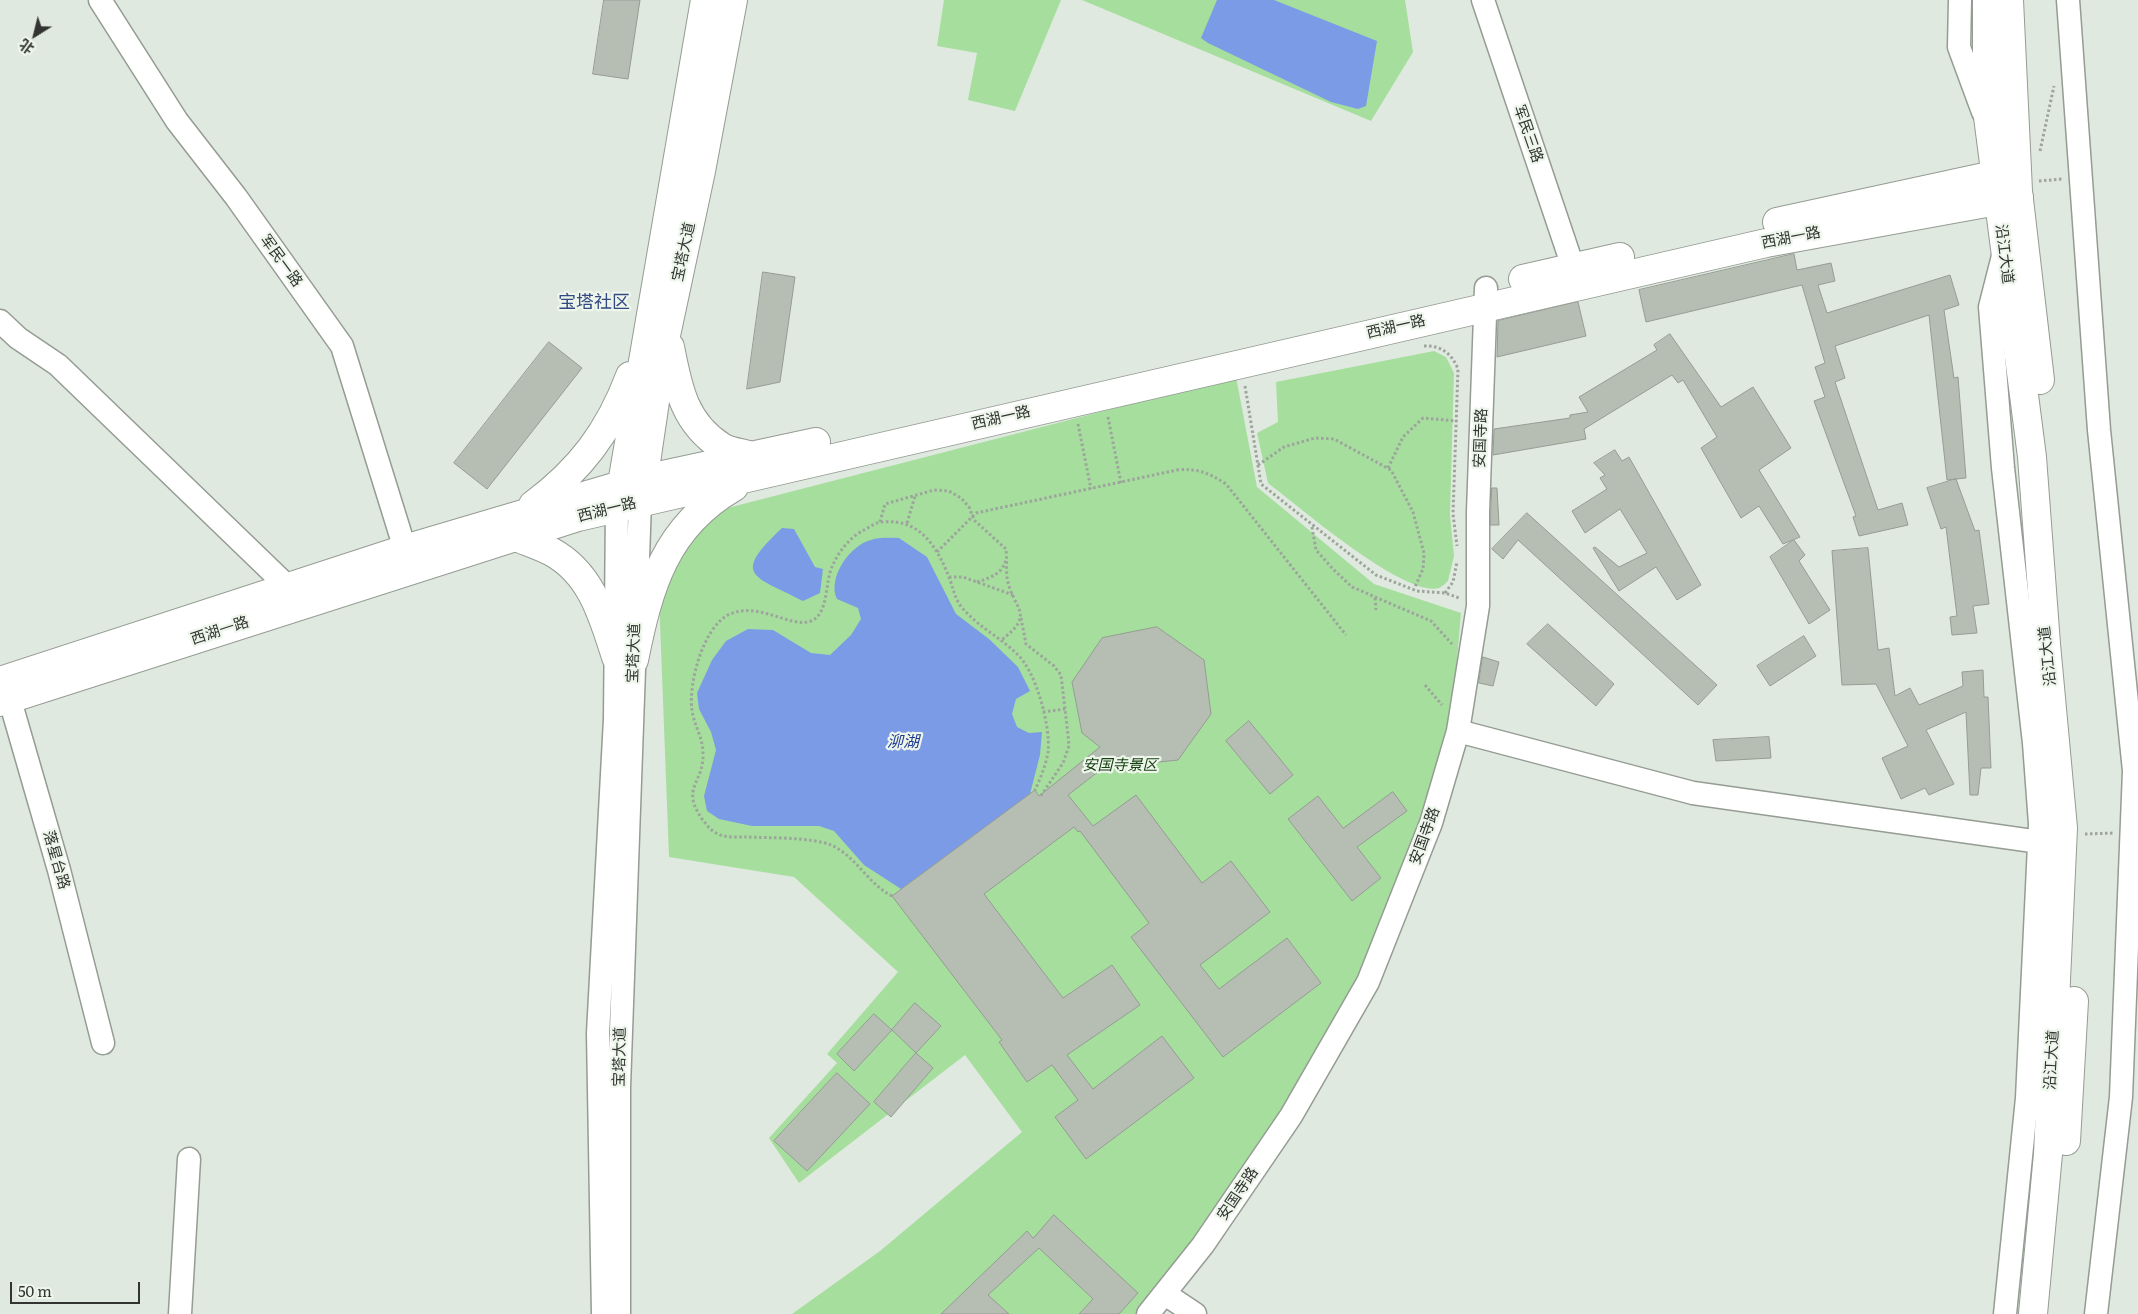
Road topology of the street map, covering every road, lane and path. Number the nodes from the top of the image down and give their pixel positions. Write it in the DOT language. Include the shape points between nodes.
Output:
graph roads {
  1 [pos="100,0"];
  2 [pos="705,0"];
  3 [pos="733,0"];
  4 [pos="1483,0"];
  5 [pos="1960,0"];
  6 [pos="1987,0"];
  7 [pos="2008,0"];
  8 [pos="2068,0"];
  9 [pos="2055,81"];
  10 [pos="1989,127"];
  11 [pos="2081,178"];
  12 [pos="2009,185"];
  13 [pos="1574,267"];
  14 [pos="1485,297"];
  15 [pos="0,321"];
  16 [pos="658,330"];
  17 [pos="1420,346"];
  18 [pos="1241,363"];
  19 [pos="1103,394"];
  20 [pos="1073,401"];
  21 [pos="1457,421"];
  22 [pos="1258,465"];
  23 [pos="752,466"];
  24 [pos="1388,468"];
  25 [pos="1121,483"];
  26 [pos="1091,489"];
  27 [pos="631,494"];
  28 [pos="914,496"];
  29 [pos="972,516"];
  30 [pos="880,522"];
  31 [pos="907,523"];
  32 [pos="518,526"];
  33 [pos="1312,527"];
  34 [pos="405,549"];
  35 [pos="937,552"];
  36 [pos="1007,556"];
  37 [pos="949,577"];
  38 [pos="976,582"];
  39 [pos="288,587"];
  40 [pos="1414,589"];
  41 [pos="1445,593"];
  42 [pos="1014,595"];
  43 [pos="1375,598"];
  44 [pos="1478,606"];
  45 [pos="1376,610"];
  46 [pos="1021,615"];
  47 [pos="1346,635"];
  48 [pos="1000,642"];
  49 [pos="625,658"];
  50 [pos="1468,667"];
  51 [pos="3,690"];
  52 [pos="1065,709"];
  53 [pos="1042,712"];
  54 [pos="1458,731"];
  55 [pos="1035,790"];
  56 [pos="1040,797"];
  57 [pos="2132,833"];
  58 [pos="2060,840"];
  59 [pos="892,896"];
  60 [pos="103,1043"];
  61 [pos="189,1159"];
  62 [pos="1165,1294"];
  63 [pos="180,1314"];
  64 [pos="603,1314"];
  65 [pos="619,1314"];
  66 [pos="1148,1314"];
  67 [pos="1195,1314"];
  68 [pos="2004,1314"];
  69 [pos="2033,1314"];
  70 [pos="2051,1314"];
  71 [pos="2096,1314"];
  1 -- 34 [label="street, 军民一路" via="177,121 236,197 342,346"];
  2 -- 16 [label="main road, 宝塔大道"];
  3 -- 16 [label="main road, 宝塔大道" via="701,171"];
  4 -- 13 [label="street, 军民三路"];
  5 -- 10 [label="street" via="1960,47"];
  6 -- 10 [label="main road, 沿江大道"];
  7 -- 12 [label="main road, 沿江大道"];
  8 -- 11 [label="street"];
  9 -- 12 [label="path" via="2038,158"];
  10 -- 12 [label="main road, 沿江大道"];
  11 -- 12 [label="path"];
  11 -- 57 [label="street" via="2100,440 2134,771"];
  12 -- 13 [label="main road, 西湖一路"];
  12 -- 14 [label="main road, 西湖一路" via="1766,243"];
  12 -- 58 [label="main road, 沿江大道" via="2004,252 2032,457 2058,754"];
  12 -- 58 [label="main road, 沿江大道" via="2047,445 2060,615 2072,712"];
  13 -- 14 [label="main road, 西湖一路"];
  14 -- 18 [label="main road, 西湖一路"];
  14 -- 23 [label="main road, 西湖一路" via="1093,380"];
  14 -- 44 [label="street, 安国寺路"];
  15 -- 39 [label="street" via="18,338 58,365"];
  16 -- 23 [label="main road" via="679,394 698,428"];
  16 -- 27 [label="main road, 宝塔大道"];
  16 -- 32 [label="main road" via="599,440 561,484"];
  17 -- 21 [label="path" via="1445,350 1454,358 1458,369"];
  18 -- 19 [label="main road, 西湖一路"];
  18 -- 22 [label="path"];
  19 -- 20 [label="main road, 西湖一路"];
  19 -- 25 [label="path"];
  20 -- 23 [label="main road, 西湖一路"];
  20 -- 26 [label="path"];
  21 -- 24 [label="path" via="1422,418 1403,437"];
  21 -- 41 [label="path" via="1453,514 1458,555 1453,582"];
  22 -- 24 [label="path" via="1284,446 1315,438 1334,440"];
  22 -- 33 [label="path" via="1261,484"];
  23 -- 27 [label="main road, 西湖一路"];
  23 -- 49 [label="main road" via="685,527 660,566"];
  24 -- 40 [label="path" via="1413,512 1424,553 1423,569"];
  25 -- 26 [label="path"];
  25 -- 47 [label="path" via="1193,468 1226,484"];
  26 -- 29 [label="path"];
  27 -- 32 [label="main road, 西湖一路"];
  27 -- 49 [label="street, 宝塔大道"];
  28 -- 29 [label="path" via="934,490 949,491 961,498"];
  28 -- 30 [label="path" via="885,504"];
  28 -- 31 [label="path"];
  29 -- 35 [label="path"];
  29 -- 36 [label="path" via="1006,549"];
  30 -- 31 [label="path"];
  30 -- 59 [label="path" via="857,534 842,549 831,568 820,614 811,621 801,622 761,611 738,611 725,616 715,626 694,678 691,709 703,751 703,764 691,794 699,814 717,834 830,845"];
  31 -- 35 [label="path" via="924,534"];
  32 -- 34 [label="main road, 西湖一路"];
  32 -- 49 [label="main road" via="580,574"];
  32 -- 51 [label="main road, 西湖一路"];
  33 -- 40 [label="path" via="1376,575"];
  33 -- 43 [label="path" via="1316,550 1352,586"];
  34 -- 39 [label="main road, 西湖一路"];
  35 -- 37 [label="path"];
  36 -- 38 [label="path" via="1001,570 991,578"];
  36 -- 42 [label="path" via="1007,577"];
  37 -- 38 [label="path" via="963,577"];
  37 -- 48 [label="path" via="955,598 968,616"];
  38 -- 42 [label="path"];
  39 -- 51 [label="main road, 西湖一路"];
  40 -- 41 [label="path"];
  41 -- 44 [label="path"];
  42 -- 46 [label="path"];
  43 -- 45 [label="path"];
  43 -- 50 [label="path" via="1431,621"];
  44 -- 50 [label="street, 安国寺路"];
  46 -- 48 [label="path" via="1013,632"];
  46 -- 52 [label="path" via="1026,644 1062,674"];
  48 -- 53 [label="path" via="1018,654 1032,674"];
  49 -- 64 [label="street, 宝塔大道" via="615,719 598,1033"];
  49 -- 65 [label="street, 宝塔大道"];
  50 -- 54 [label="street, 安国寺路"];
  51 -- 60 [label="street, 落星台路" via="60,870"];
  52 -- 53 [label="path"];
  52 -- 56 [label="path" via="1069,746 1063,763"];
  53 -- 55 [label="path" via="1048,751"];
  54 -- 58 [label="street" via="1693,793"];
  54 -- 62 [label="street, 安国寺路" via="1431,823 1368,982 1292,1116"];
  57 -- 58 [label="path"];
  57 -- 71 [label="street" via="2121,1097"];
  58 -- 68 [label="street" via="2027,1098"];
  58 -- 69 [label="main road, 沿江大道" via="2048,1154"];
  58 -- 70 [label="main road, 沿江大道" via="2080,862 2070,1099"];
  61 -- 63 [label="street"];
  62 -- 66 [label="street, 安国寺路"];
  62 -- 67 [label="street"];
}
